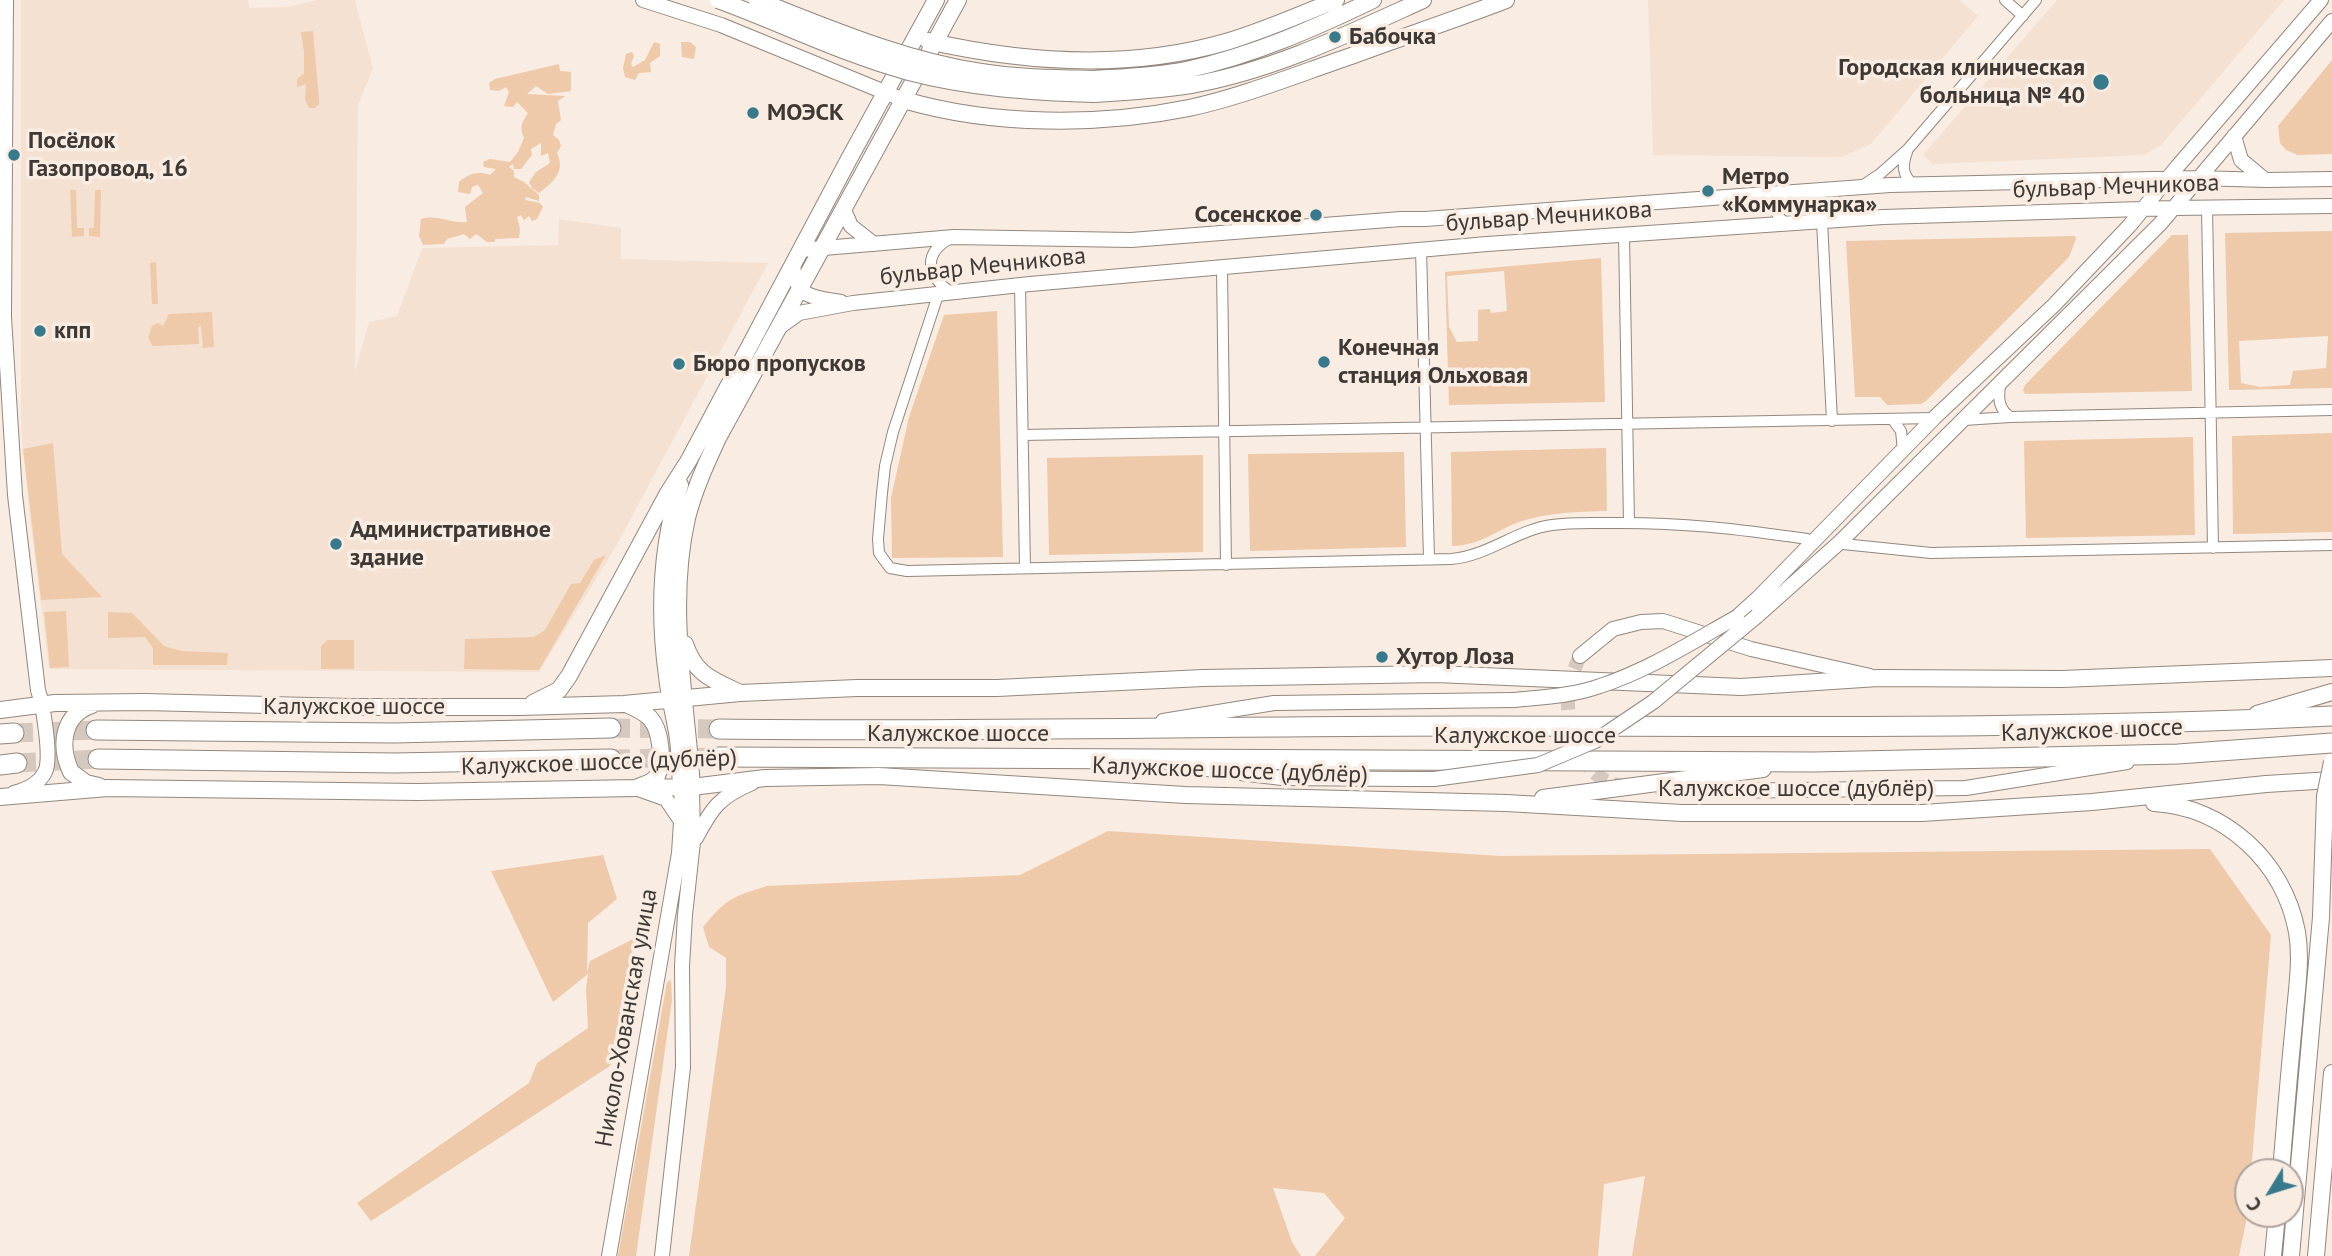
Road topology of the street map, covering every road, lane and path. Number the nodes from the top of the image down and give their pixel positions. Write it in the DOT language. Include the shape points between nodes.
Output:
graph roads {
  1 [pos="6,0"];
  2 [pos="643,0"];
  3 [pos="718,0"];
  4 [pos="757,0"];
  5 [pos="936,0"];
  6 [pos="958,0"];
  7 [pos="1336,0"];
  8 [pos="1373,0"];
  9 [pos="1423,0"];
  10 [pos="1506,0"];
  11 [pos="2005,0"];
  12 [pos="2036,0"];
  13 [pos="2321,0"];
  14 [pos="2023,16"];
  15 [pos="2332,21"];
  16 [pos="915,38"];
  17 [pos="936,43"];
  18 [pos="1094,86"];
  19 [pos="886,92"];
  20 [pos="904,100"];
  21 [pos="2234,136"];
  22 [pos="1908,149"];
  23 [pos="2198,178"];
  24 [pos="2332,179"];
  25 [pos="2167,180"];
  26 [pos="2266,180"];
  27 [pos="1914,185"];
  28 [pos="1861,187"];
  29 [pos="1783,193"];
  30 [pos="2332,206"];
  31 [pos="2207,207"];
  32 [pos="2174,208"];
  33 [pos="844,210"];
  34 [pos="2143,210"];
  35 [pos="1822,221"];
  36 [pos="1786,223"];
  37 [pos="1623,235"];
  38 [pos="954,237"];
  39 [pos="874,244"];
  40 [pos="822,248"];
  41 [pos="1421,249"];
  42 [pos="797,257"];
  43 [pos="1222,268"];
  44 [pos="1020,285"];
  45 [pos="799,287"];
  46 [pos="954,294"];
  47 [pos="938,295"];
  48 [pos="853,303"];
  49 [pos="777,328"];
  50 [pos="2000,386"];
  51 [pos="2332,410"];
  52 [pos="2211,413"];
  53 [pos="2010,417"];
  54 [pos="1934,418"];
  55 [pos="1893,420"];
  56 [pos="1832,421"];
  57 [pos="1964,421"];
  58 [pos="1628,425"];
  59 [pos="1427,428"];
  60 [pos="1225,431"];
  61 [pos="1023,435"];
  62 [pos="1903,450"];
  63 [pos="689,460"];
  64 [pos="1629,523"];
  65 [pos="1807,539"];
  66 [pos="1843,544"];
  67 [pos="2332,545"];
  68 [pos="2213,548"];
  69 [pos="1429,559"];
  70 [pos="1226,565"];
  71 [pos="1025,568"];
  72 [pos="679,624"];
  73 [pos="1580,656"];
  74 [pos="2328,667"];
  75 [pos="674,675"];
  76 [pos="1878,678"];
  77 [pos="2332,692"];
  78 [pos="740,694"];
  79 [pos="678,699"];
  80 [pos="100,703"];
  81 [pos="43,704"];
  82 [pos="624,704"];
  83 [pos="520,707"];
  84 [pos="0,710"];
  85 [pos="2332,716"];
  86 [pos="2233,721"];
  87 [pos="1120,727"];
  88 [pos="611,728"];
  89 [pos="719,729"];
  90 [pos="96,730"];
  91 [pos="2332,743"];
  92 [pos="2307,744"];
  93 [pos="2332,750"];
  94 [pos="2178,754"];
  95 [pos="718,758"];
  96 [pos="97,759"];
  97 [pos="611,759"];
  98 [pos="1126,759"];
  99 [pos="1814,762"];
  100 [pos="2332,762"];
  101 [pos="765,778"];
  102 [pos="2332,780"];
  103 [pos="687,787"];
  104 [pos="108,788"];
  105 [pos="636,788"];
  106 [pos="1710,791"];
  107 [pos="2,796"];
  108 [pos="2092,802"];
  109 [pos="1506,803"];
  110 [pos="681,821"];
  111 [pos="693,842"];
  112 [pos="2332,1073"];
  113 [pos="2282,1158"];
  114 [pos="2276,1228"];
  115 [pos="609,1256"];
  116 [pos="662,1256"];
  117 [pos="2273,1256"];
  118 [pos="2291,1256"];
  119 [pos="2316,1256"];
  1 -- 81 [label="street" via="4,317 15,495"];
  2 -- 19 [label="street" via="721,25"];
  3 -- 18 [label="main road, bridge" via="909,72 1027,92"];
  4 -- 18 [label="main road, bridge" via="915,58 981,72"];
  5 -- 16 [label="main road"];
  6 -- 17 [label="main road"];
  7 -- 17 [label="main road" via="1225,42 1155,56 1097,61 1045,58"];
  8 -- 18 [label="main road" via="1314,29 1220,61"];
  9 -- 18 [label="main road" via="1333,41 1193,85"];
  10 -- 20 [label="main road" via="1228,98 1147,115 1025,120"];
  11 -- 14 [label="street"];
  12 -- 14 [label="street"];
  13 -- 25 [label="street"];
  14 -- 22 [label="street"];
  15 -- 21 [label="street"];
  16 -- 17 [label="main road"];
  16 -- 19 [label="main road"];
  17 -- 20 [label="main road"];
  19 -- 20 [label="street"];
  19 -- 42 [label="main road"];
  20 -- 33 [label="main road"];
  21 -- 23 [label="street"];
  21 -- 26 [label="street" via="2241,160"];
  22 -- 27 [label="street" via="1903,171"];
  22 -- 28 [label="street"];
  23 -- 25 [label="street, бульвар Мечникова"];
  23 -- 26 [label="street, бульвар Мечникова"];
  23 -- 32 [label="street"];
  24 -- 26 [label="street, бульвар Мечникова"];
  25 -- 27 [label="street, бульвар Мечникова"];
  25 -- 34 [label="street"];
  27 -- 28 [label="street, бульвар Мечникова"];
  28 -- 29 [label="street, бульвар Мечникова"];
  29 -- 36 [label="street" via="1775,209"];
  29 -- 38 [label="street, бульвар Мечникова" via="1131,240"];
  30 -- 31 [label="street, бульвар Мечникова"];
  31 -- 32 [label="street, бульвар Мечникова"];
  31 -- 52 [label="street"];
  32 -- 34 [label="street, бульвар Мечникова"];
  32 -- 50 [label="street"];
  33 -- 39 [label="street" via="851,226"];
  33 -- 40 [label="main road"];
  34 -- 35 [label="street, бульвар Мечникова"];
  34 -- 54 [label="street" via="2054,305"];
  35 -- 36 [label="street, бульвар Мечникова"];
  35 -- 56 [label="street"];
  36 -- 37 [label="street, бульвар Мечникова"];
  37 -- 41 [label="street, бульвар Мечникова"];
  37 -- 58 [label="street"];
  38 -- 39 [label="street, бульвар Мечникова"];
  38 -- 46 [label="street" via="941,244 931,261 937,280"];
  39 -- 40 [label="street, бульвар Мечникова"];
  40 -- 42 [label="street, бульвар Мечникова"];
  40 -- 45 [label="main road"];
  41 -- 43 [label="street, бульвар Мечникова"];
  41 -- 59 [label="street"];
  42 -- 45 [label="street" via="794,281"];
  42 -- 63 [label="main road"];
  43 -- 44 [label="street, бульвар Мечникова"];
  43 -- 60 [label="street"];
  44 -- 46 [label="street, бульвар Мечникова"];
  44 -- 61 [label="street"];
  45 -- 48 [label="street" via="813,297"];
  45 -- 49 [label="main road"];
  46 -- 47 [label="street, бульвар Мечникова"];
  47 -- 48 [label="street, бульвар Мечникова"];
  47 -- 71 [label="street" via="889,448 879,553 886,565 899,571"];
  48 -- 49 [label="street, бульвар Мечникова" via="799,313"];
  49 -- 72 [label="main road" via="698,483 681,559"];
  50 -- 53 [label="street" via="2000,406"];
  50 -- 57 [label="street"];
  51 -- 52 [label="street"];
  52 -- 53 [label="street"];
  52 -- 68 [label="street"];
  53 -- 57 [label="street"];
  54 -- 55 [label="street"];
  54 -- 62 [label="street"];
  55 -- 56 [label="street"];
  55 -- 62 [label="street" via="1903,436"];
  56 -- 58 [label="street"];
  57 -- 98 [label="street, bridge" via="1840,542 1653,702 1595,741 1538,765 1433,779 1282,778"];
  58 -- 59 [label="street"];
  58 -- 64 [label="street"];
  59 -- 60 [label="street"];
  59 -- 69 [label="street"];
  60 -- 61 [label="street"];
  60 -- 70 [label="street"];
  61 -- 71 [label="street"];
  62 -- 87 [label="street, bridge" via="1737,617 1650,666 1599,687 1514,699 1274,703"];
  63 -- 75 [label="main road" via="670,521 664,562 662,629"];
  63 -- 83 [label="main road" via="569,676 559,690"];
  64 -- 65 [label="street" via="1675,523"];
  64 -- 69 [label="street" via="1544,526 1475,555"];
  66 -- 68 [label="street" via="1931,553"];
  67 -- 68 [label="street"];
  69 -- 70 [label="street"];
  70 -- 71 [label="street"];
  72 -- 75 [label="main road"];
  72 -- 78 [label="main road" via="695,667"];
  73 -- 76 [label="street" via="1613,629 1640,621 1663,621 1751,649"];
  74 -- 76 [label="main road" via="2062,680"];
  75 -- 79 [label="main road"];
  76 -- 78 [label="main road" via="1741,687 1423,674"];
  77 -- 86 [label="main road"];
  78 -- 79 [label="main road"];
  79 -- 82 [label="main road"];
  79 -- 103 [label="main road" via="678,742"];
  80 -- 81 [label="main road"];
  80 -- 83 [label="main road"];
  80 -- 104 [label="main road" via="76,712 69,721 65,744 68,766 76,778"];
  81 -- 84 [label="main road"];
  81 -- 107 [label="street" via="45,773 28,789"];
  82 -- 83 [label="main road"];
  82 -- 105 [label="main road" via="644,712 659,733 658,774"];
  85 -- 86 [label="highway, Калужское шоссе"];
  86 -- 87 [label="highway, Калужское шоссе"];
  87 -- 89 [label="highway, Калужское шоссе"];
  88 -- 90 [label="highway, Калужское шоссе" via="394,733"];
  91 -- 92 [label="highway, Калужское шоссе"];
  92 -- 93 [label="main road"];
  92 -- 94 [label="highway, Калужское шоссе"];
  94 -- 99 [label="highway, Калужское шоссе"];
  94 -- 106 [label="street" via="1966,788"];
  95 -- 98 [label="highway, Калужское шоссе"];
  96 -- 97 [label="highway" via="394,763"];
  98 -- 99 [label="highway, Калужское шоссе"];
  99 -- 109 [label="main road"];
  100 -- 118 [label="main road, bridge" via="2325,796 2321,917"];
  101 -- 103 [label="main road, Калужское шоссе (дублёр)"];
  101 -- 109 [label="main road, Калужское шоссе (дублёр)" via="879,776 1185,795"];
  101 -- 111 [label="street" via="716,804"];
  102 -- 108 [label="main road, Калужское шоссе (дублёр)"];
  103 -- 105 [label="main road, Калужское шоссе (дублёр)"];
  103 -- 110 [label="street, Николо-Хованская улица"];
  103 -- 111 [label="street, Николо-Хованская улица"];
  104 -- 105 [label="main road, Калужское шоссе (дублёр)" via="418,792"];
  104 -- 107 [label="main road, Калужское шоссе (дублёр)"];
  105 -- 110 [label="street" via="666,799"];
  108 -- 109 [label="main road, Калужское шоссе (дублёр)" via="1922,813 1682,813"];
  108 -- 113 [label="main road" via="2169,804 2211,818 2248,842 2281,886 2299,950"];
  110 -- 115 [label="street, Николо-Хованская улица"];
  111 -- 116 [label="street, Николо-Хованская улица" via="683,934 683,1067"];
  112 -- 119 [label="main road"];
  114 -- 117 [label="main road"];
}
